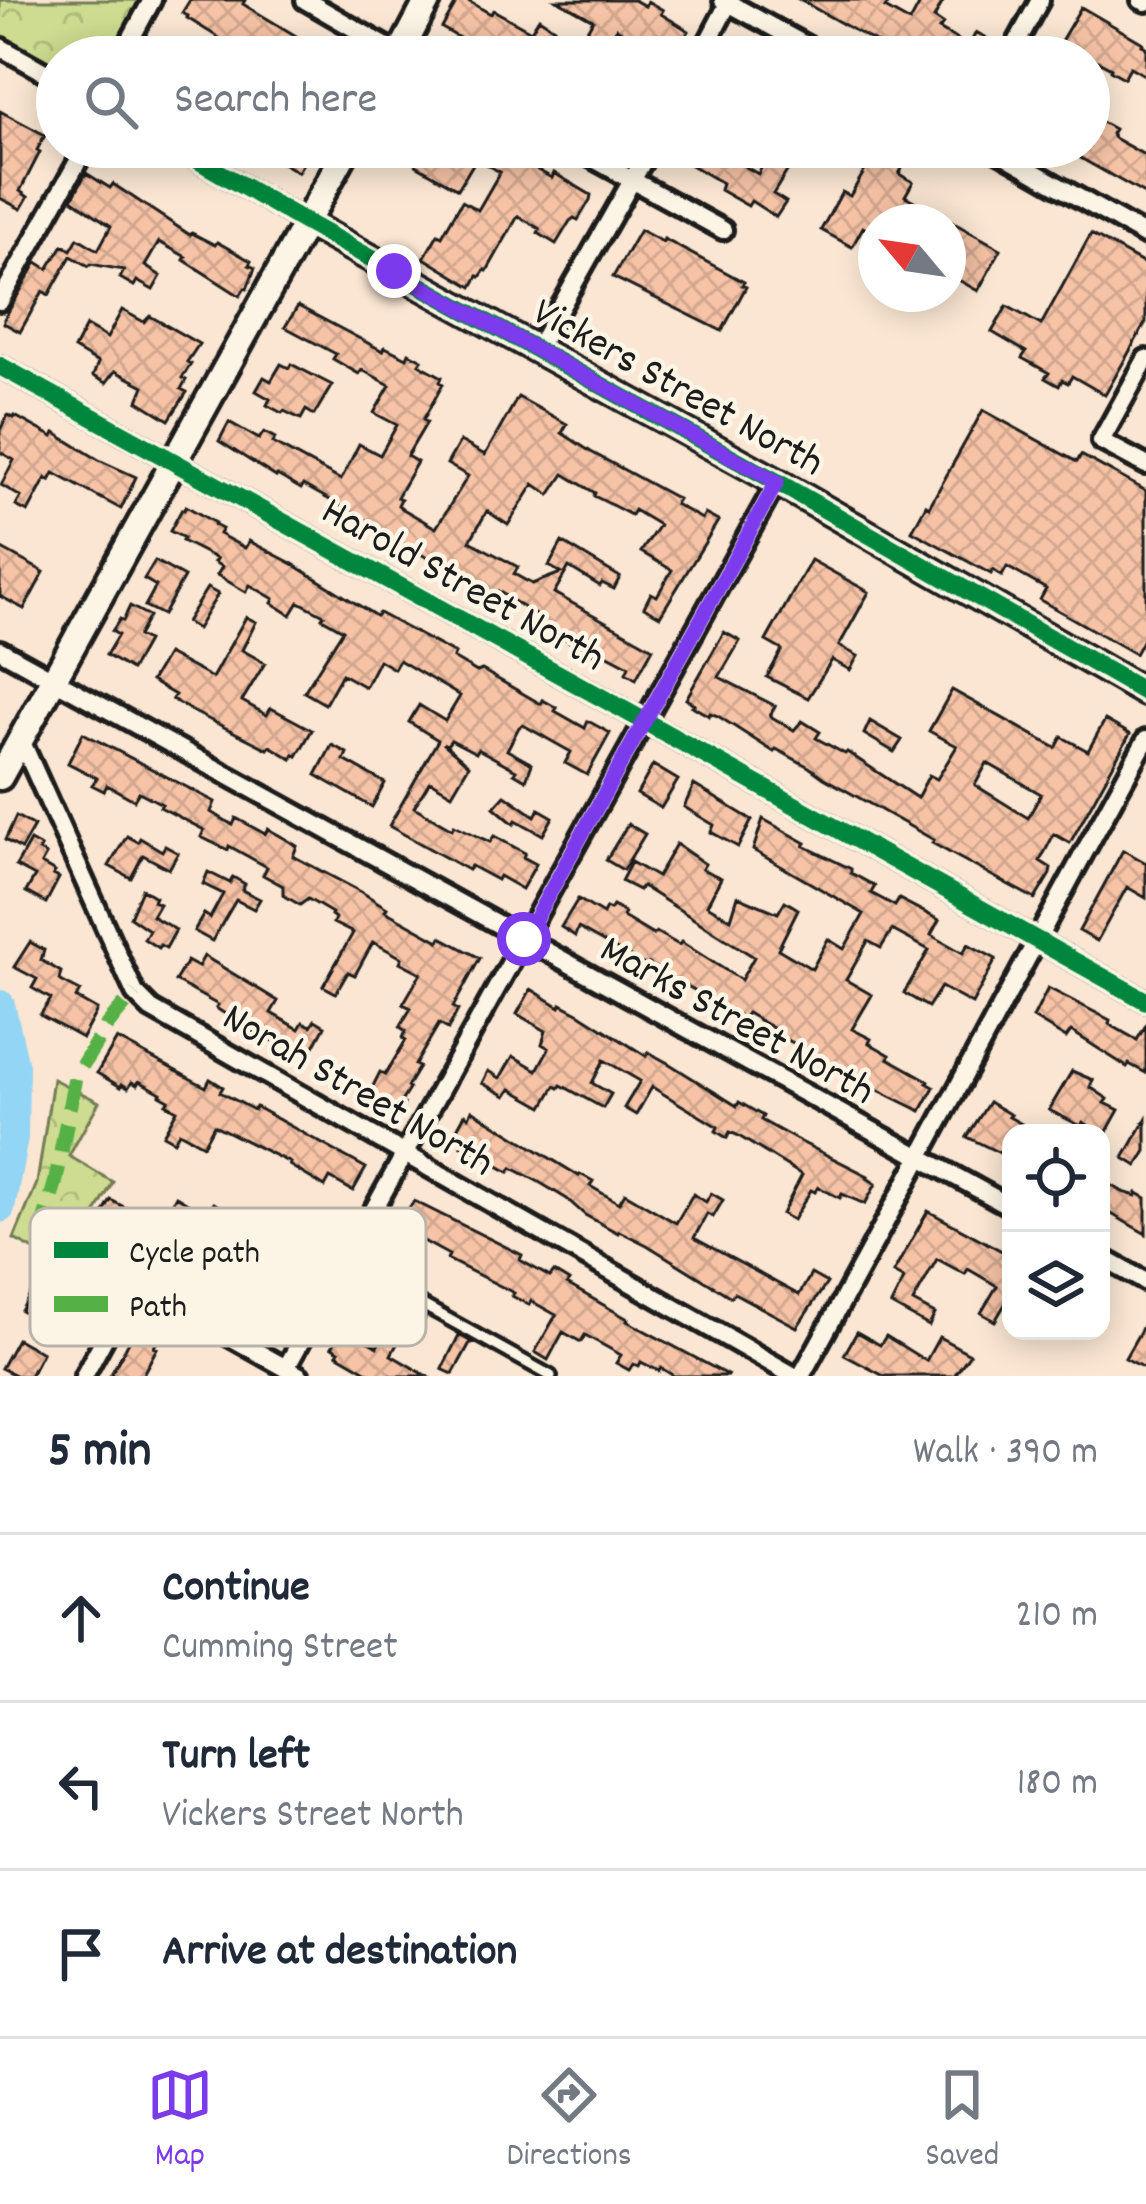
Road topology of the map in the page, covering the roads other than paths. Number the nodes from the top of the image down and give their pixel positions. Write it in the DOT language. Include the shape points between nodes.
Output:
graph roads {
  1 [pos="152,0"];
  2 [pos="305,0"];
  3 [pos="428,0"];
  4 [pos="1040,0"];
  5 [pos="728,1"];
  6 [pos="132,36"];
  7 [pos="367,36"];
  8 [pos="411,36"];
  9 [pos="710,36"];
  10 [pos="790,36"];
  11 [pos="1020,36"];
  12 [pos="0,47"];
  13 [pos="36,68"];
  14 [pos="74,168"];
  15 [pos="212,168"];
  16 [pos="336,168"];
  17 [pos="611,168"];
  18 [pos="640,168"];
  19 [pos="1027,168"];
  20 [pos="634,180"];
  21 [pos="305,222"];
  22 [pos="723,230"];
  23 [pos="1146,236"];
  24 [pos="0,301"];
  25 [pos="537,349"];
  26 [pos="1146,359"];
  27 [pos="0,367"];
  28 [pos="174,462"];
  29 [pos="1146,465"];
  30 [pos="777,482"];
  31 [pos="0,650"];
  32 [pos="55,680"];
  33 [pos="1146,693"];
  34 [pos="644,721"];
  35 [pos="21,740"];
  36 [pos="1146,740"];
  37 [pos="0,778"];
  38 [pos="524,939"];
  39 [pos="1035,940"];
  40 [pos="1146,1001"];
  41 [pos="405,1155"];
  42 [pos="922,1158"];
  43 [pos="1002,1203"];
  44 [pos="375,1208"];
  45 [pos="1110,1262"];
  46 [pos="1146,1282"];
  47 [pos="426,1307"];
  48 [pos="100,1346"];
  49 [pos="247,1346"];
  50 [pos="293,1372"];
  51 [pos="84,1376"];
  52 [pos="551,1376"];
  53 [pos="797,1376"];
  1 -- 6 [label="street"];
  2 -- 7 [label="street"];
  3 -- 8 [label="street"];
  4 -- 11 [label="street"];
  5 -- 9 [label="street"];
  5 -- 10 [label="street"];
  12 -- 13 [label="street"];
  14 -- 24 [label="street"];
  15 -- 21 [label="street, Vickers Street North"];
  16 -- 21 [label="street"];
  17 -- 20 [label="street"];
  18 -- 20 [label="street"];
  19 -- 23 [label="street"];
  20 -- 22 [label="street"];
  20 -- 25 [label="street"];
  21 -- 25 [label="street, Vickers Street North"];
  21 -- 28 [label="street"];
  25 -- 30 [label="street, Vickers Street North"];
  26 -- 29 [label="street" via="1101,441"];
  27 -- 28 [label="street, Harold Street North"];
  28 -- 32 [label="street"];
  28 -- 34 [label="street, Harold Street North"];
  30 -- 33 [label="street, Vickers Street North"];
  30 -- 34 [label="street"];
  31 -- 32 [label="street, Marks Street North"];
  32 -- 35 [label="street"];
  32 -- 38 [label="street, Marks Street North"];
  34 -- 38 [label="street"];
  34 -- 39 [label="street, Harold Street North"];
  35 -- 37 [label="street"];
  35 -- 41 [label="street, Norah Street North" via="135,993"];
  36 -- 39 [label="street"];
  38 -- 41 [label="street"];
  38 -- 42 [label="street, Marks Street North"];
  39 -- 40 [label="street, Harold Street North"];
  39 -- 42 [label="street"];
  41 -- 44 [label="street"];
  41 -- 53 [label="street, Norah Street North"];
  42 -- 43 [label="street, Marks Street North"];
  42 -- 53 [label="street"];
  45 -- 46 [label="street"];
  47 -- 52 [label="lane"];
  48 -- 51 [label="street"];
  49 -- 50 [label="street"];
}
